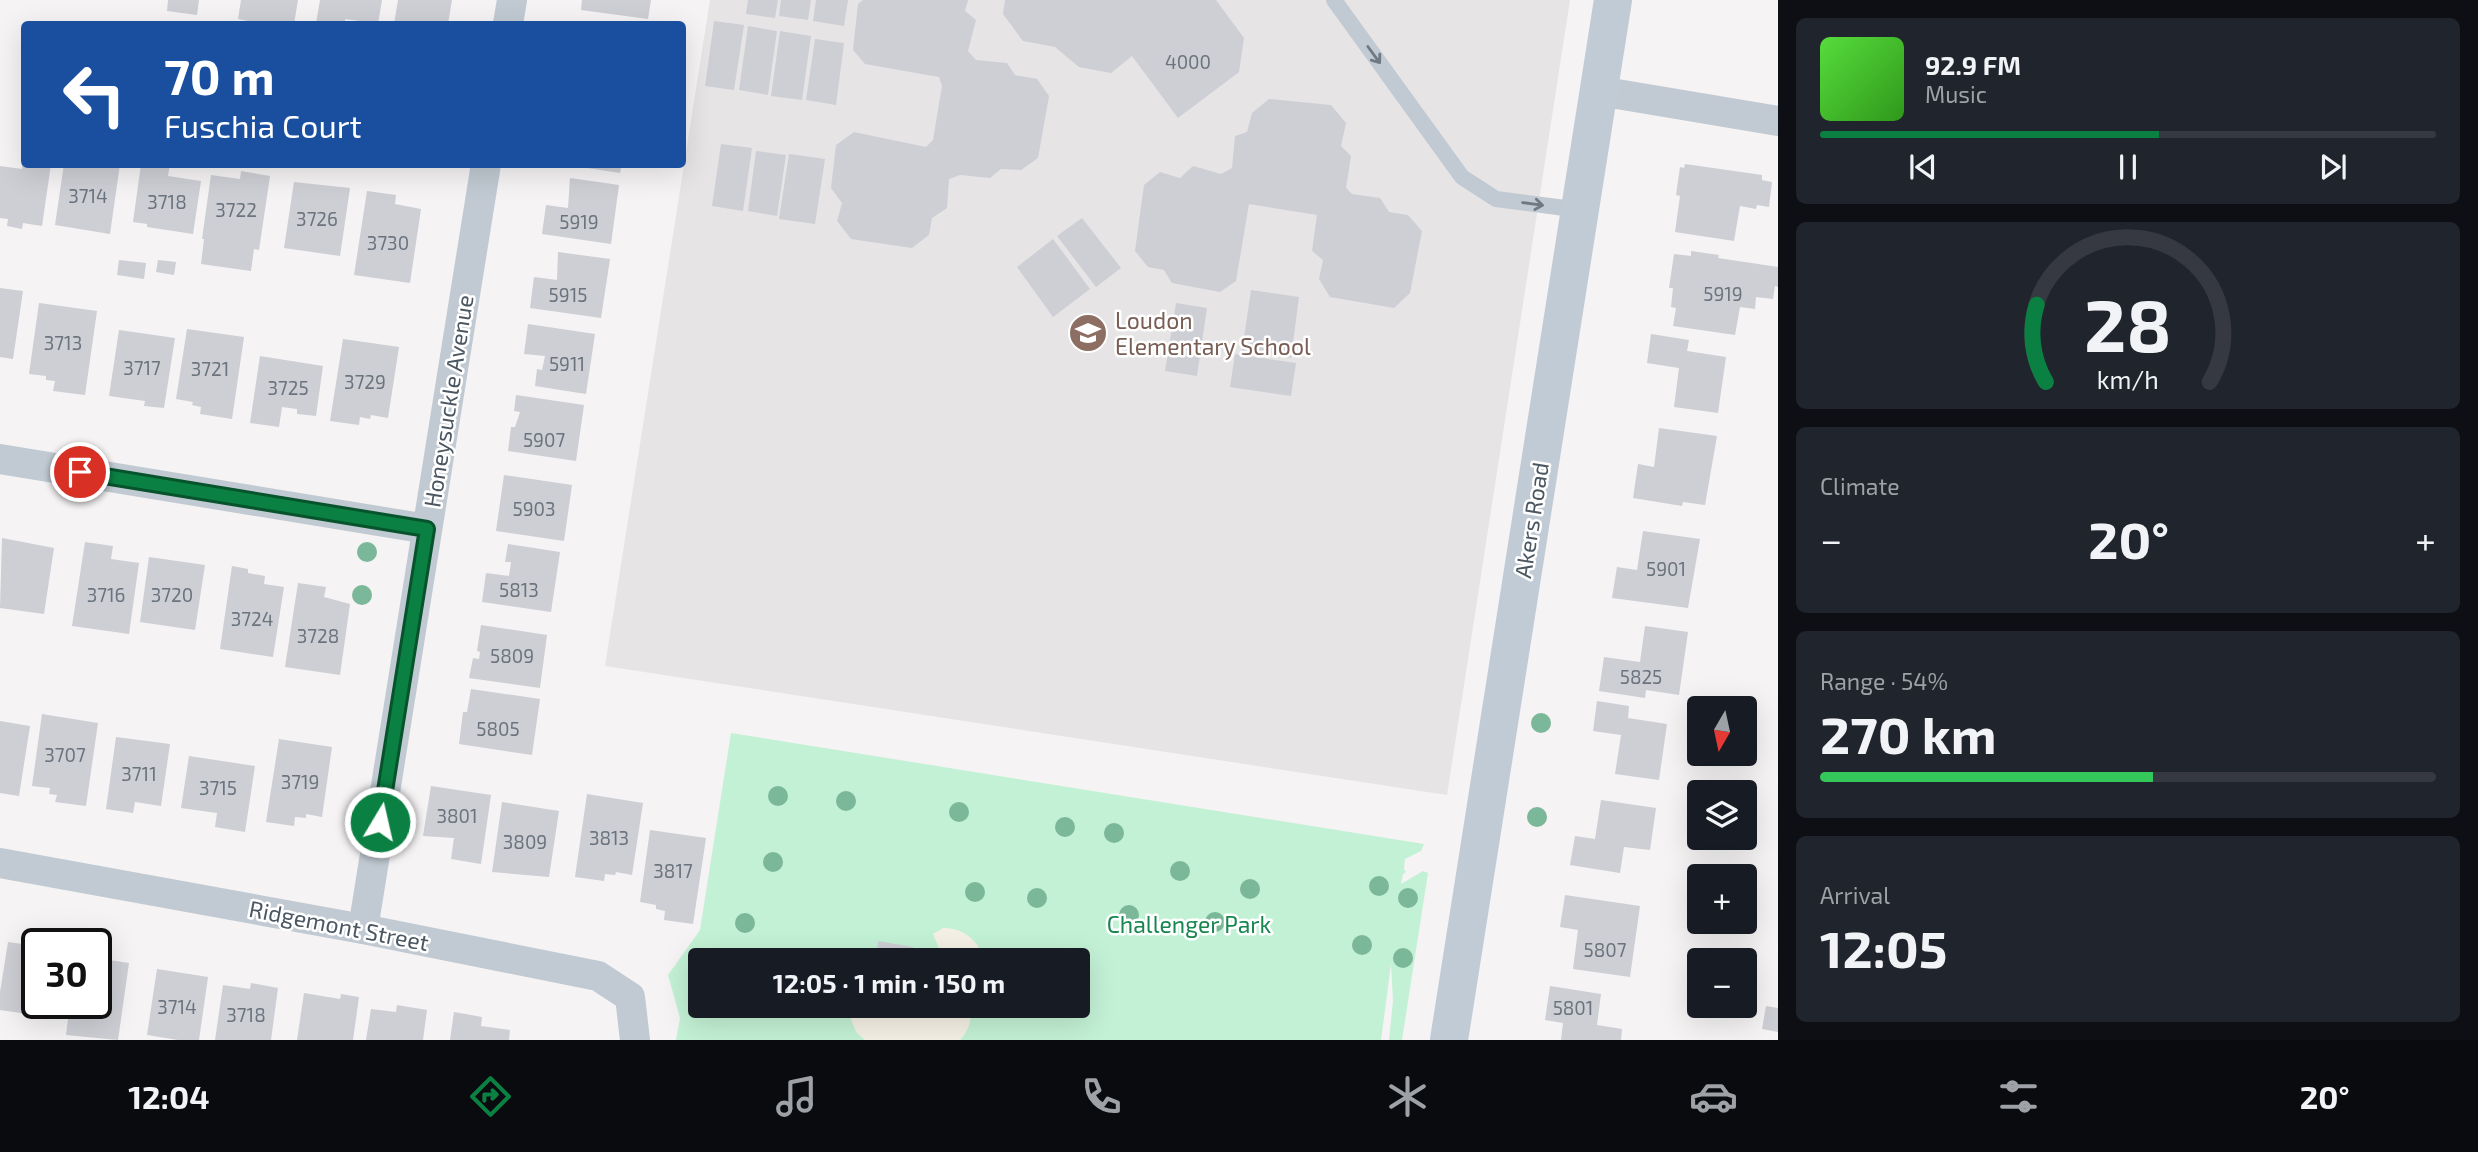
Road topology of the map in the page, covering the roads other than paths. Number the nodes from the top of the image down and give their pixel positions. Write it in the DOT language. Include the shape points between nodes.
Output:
graph roads {
  1 [pos="512,0"];
  2 [pos="1334,0"];
  3 [pos="1613,0"];
  4 [pos="508,21"];
  5 [pos="1599,91"];
  6 [pos="1778,121"];
  7 [pos="485,168"];
  8 [pos="1580,210"];
  9 [pos="0,459"];
  10 [pos="427,529"];
  11 [pos="0,863"];
  12 [pos="363,929"];
  13 [pos="635,1040"];
  14 [pos="1449,1040"];
  1 -- 4 [label="street"];
  2 -- 8 [label="lane, one-way" via="1462,177 1496,199"];
  3 -- 5 [label="street, Akers Road"];
  5 -- 6 [label="street"];
  5 -- 8 [label="street, Akers Road"];
  7 -- 10 [label="street, Honeysuckle Avenue"];
  8 -- 14 [label="street, Akers Road"];
  9 -- 10 [label="street"];
  10 -- 12 [label="street, Honeysuckle Avenue"];
  11 -- 12 [label="street, Ridgemont Street"];
  12 -- 13 [label="street, Ridgemont Street" via="598,976 630,997"];
}
